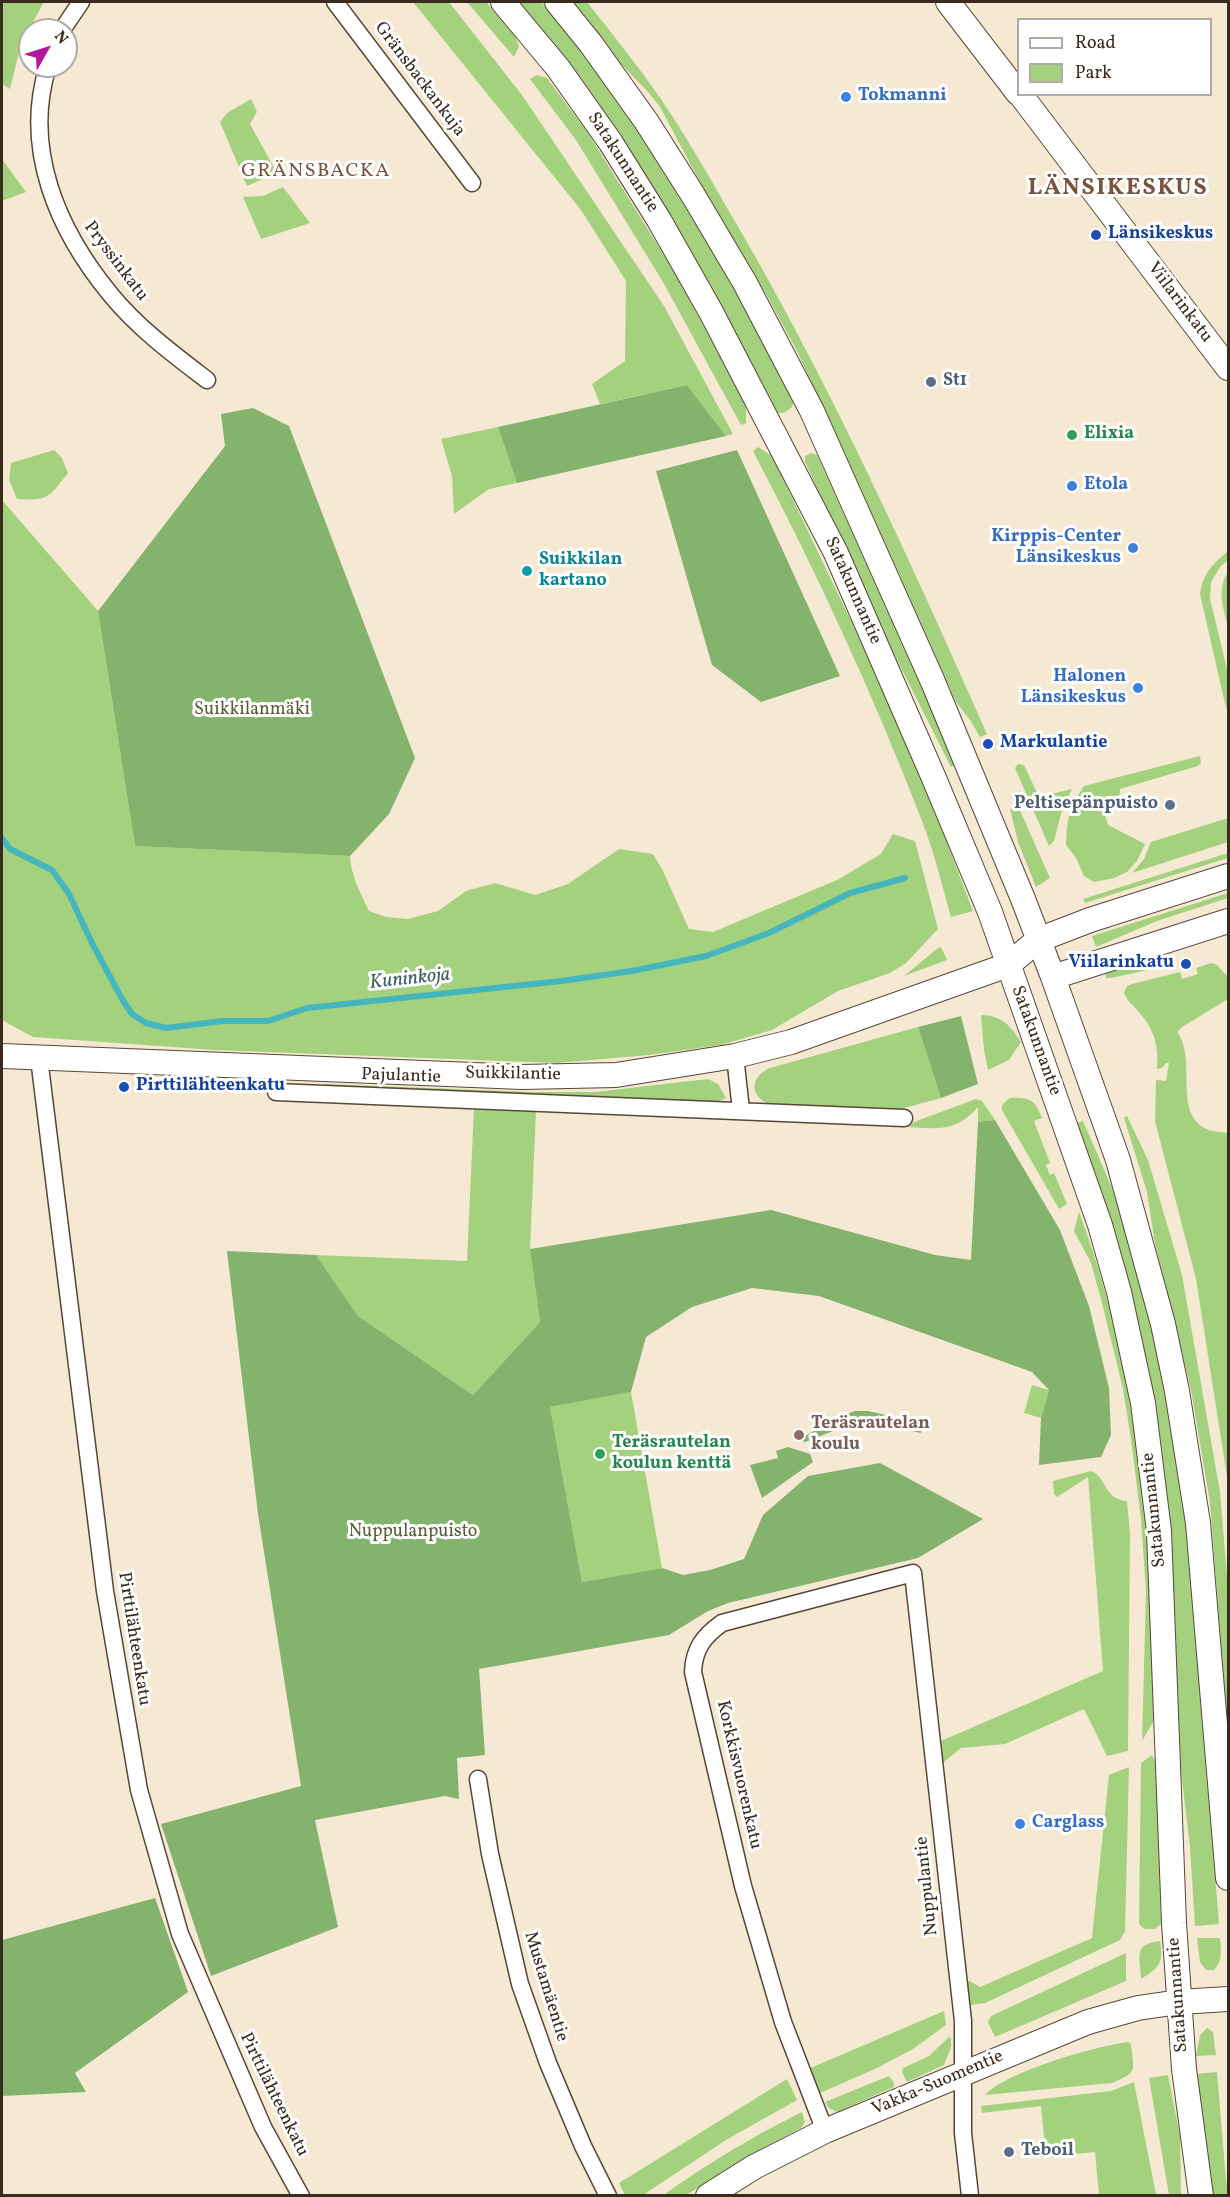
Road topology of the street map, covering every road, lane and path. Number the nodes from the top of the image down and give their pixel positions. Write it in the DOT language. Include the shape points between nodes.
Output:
graph roads {
  1 [pos="81,2"];
  2 [pos="334,2"];
  3 [pos="503,2"];
  4 [pos="557,2"];
  5 [pos="948,2"];
  6 [pos="70,18"];
  7 [pos="45,78"];
  8 [pos="1017,91"];
  9 [pos="1021,96"];
  10 [pos="472,183"];
  11 [pos="1228,368"];
  12 [pos="207,380"];
  13 [pos="1228,876"];
  14 [pos="1228,921"];
  15 [pos="1038,940"];
  16 [pos="1008,965"];
  17 [pos="1053,977"];
  18 [pos="2,1056"];
  19 [pos="735,1056"];
  20 [pos="39,1058"];
  21 [pos="276,1092"];
  22 [pos="741,1110"];
  23 [pos="904,1118"];
  24 [pos="913,1573"];
  25 [pos="478,1779"];
  26 [pos="1228,1878"];
  27 [pos="1228,1999"];
  28 [pos="1179,2002"];
  29 [pos="963,2072"];
  30 [pos="825,2131"];
  31 [pos="301,2196"];
  32 [pos="608,2196"];
  33 [pos="708,2196"];
  34 [pos="970,2196"];
  35 [pos="1201,2196"];
  1 -- 6 [label="street"];
  2 -- 10 [label="street, Gränsbackankuja"];
  3 -- 16 [label="main road, Satakunnantie" via="558,68 611,143 711,312 836,553 990,912"];
  4 -- 15 [label="main road, Satakunnantie" via="639,111 693,195 745,282 812,411 938,693"];
  5 -- 8 [label="main road, Viilarinkatu"];
  7 -- 12 [label="street, Pryssinkatu" via="39,132 47,182 78,251 140,325"];
  9 -- 11 [label="main road, Viilarinkatu"];
  13 -- 15 [label="main road"];
  14 -- 17 [label="main road"];
  15 -- 16 [label="main road"];
  15 -- 17 [label="main road, Satakunnantie"];
  16 -- 17 [label="main road"];
  16 -- 19 [label="main road, Suikkilantie" via="791,1042"];
  16 -- 28 [label="main road, Satakunnantie" via="1100,1225 1143,1403 1159,1531"];
  17 -- 26 [label="main road, Satakunnantie" via="1118,1160 1163,1324 1177,1391 1198,1523"];
  18 -- 20 [label="main road, Suikkilantie"];
  19 -- 20 [label="main road, Suikkilantie" via="616,1074 522,1077"];
  19 -- 22 [label="street"];
  20 -- 31 [label="street, Pirttilähteenkatu" via="105,1591 139,1791 180,1934 263,2127"];
  21 -- 22 [label="street, Pajulantie"];
  22 -- 23 [label="street, Pajulantie"];
  24 -- 29 [label="street, Nuppulantie" via="963,2021"];
  24 -- 30 [label="street, Korkkisvuorenkatu" via="722,1623 700,1642 694,1661 693,1671 743,1886 783,2022"];
  25 -- 32 [label="street, Mustamäentie" via="490,1854 520,1984 556,2084"];
  27 -- 28 [label="main road, Vakka-Suomentie"];
  28 -- 29 [label="main road, Vakka-Suomentie" via="1088,2022"];
  28 -- 35 [label="main road, Satakunnantie"];
  29 -- 30 [label="main road, Vakka-Suomentie"];
  29 -- 34 [label="street, Nuppulantie" via="963,2133"];
  30 -- 33 [label="main road, Vakka-Suomentie" via="754,2167"];
}
